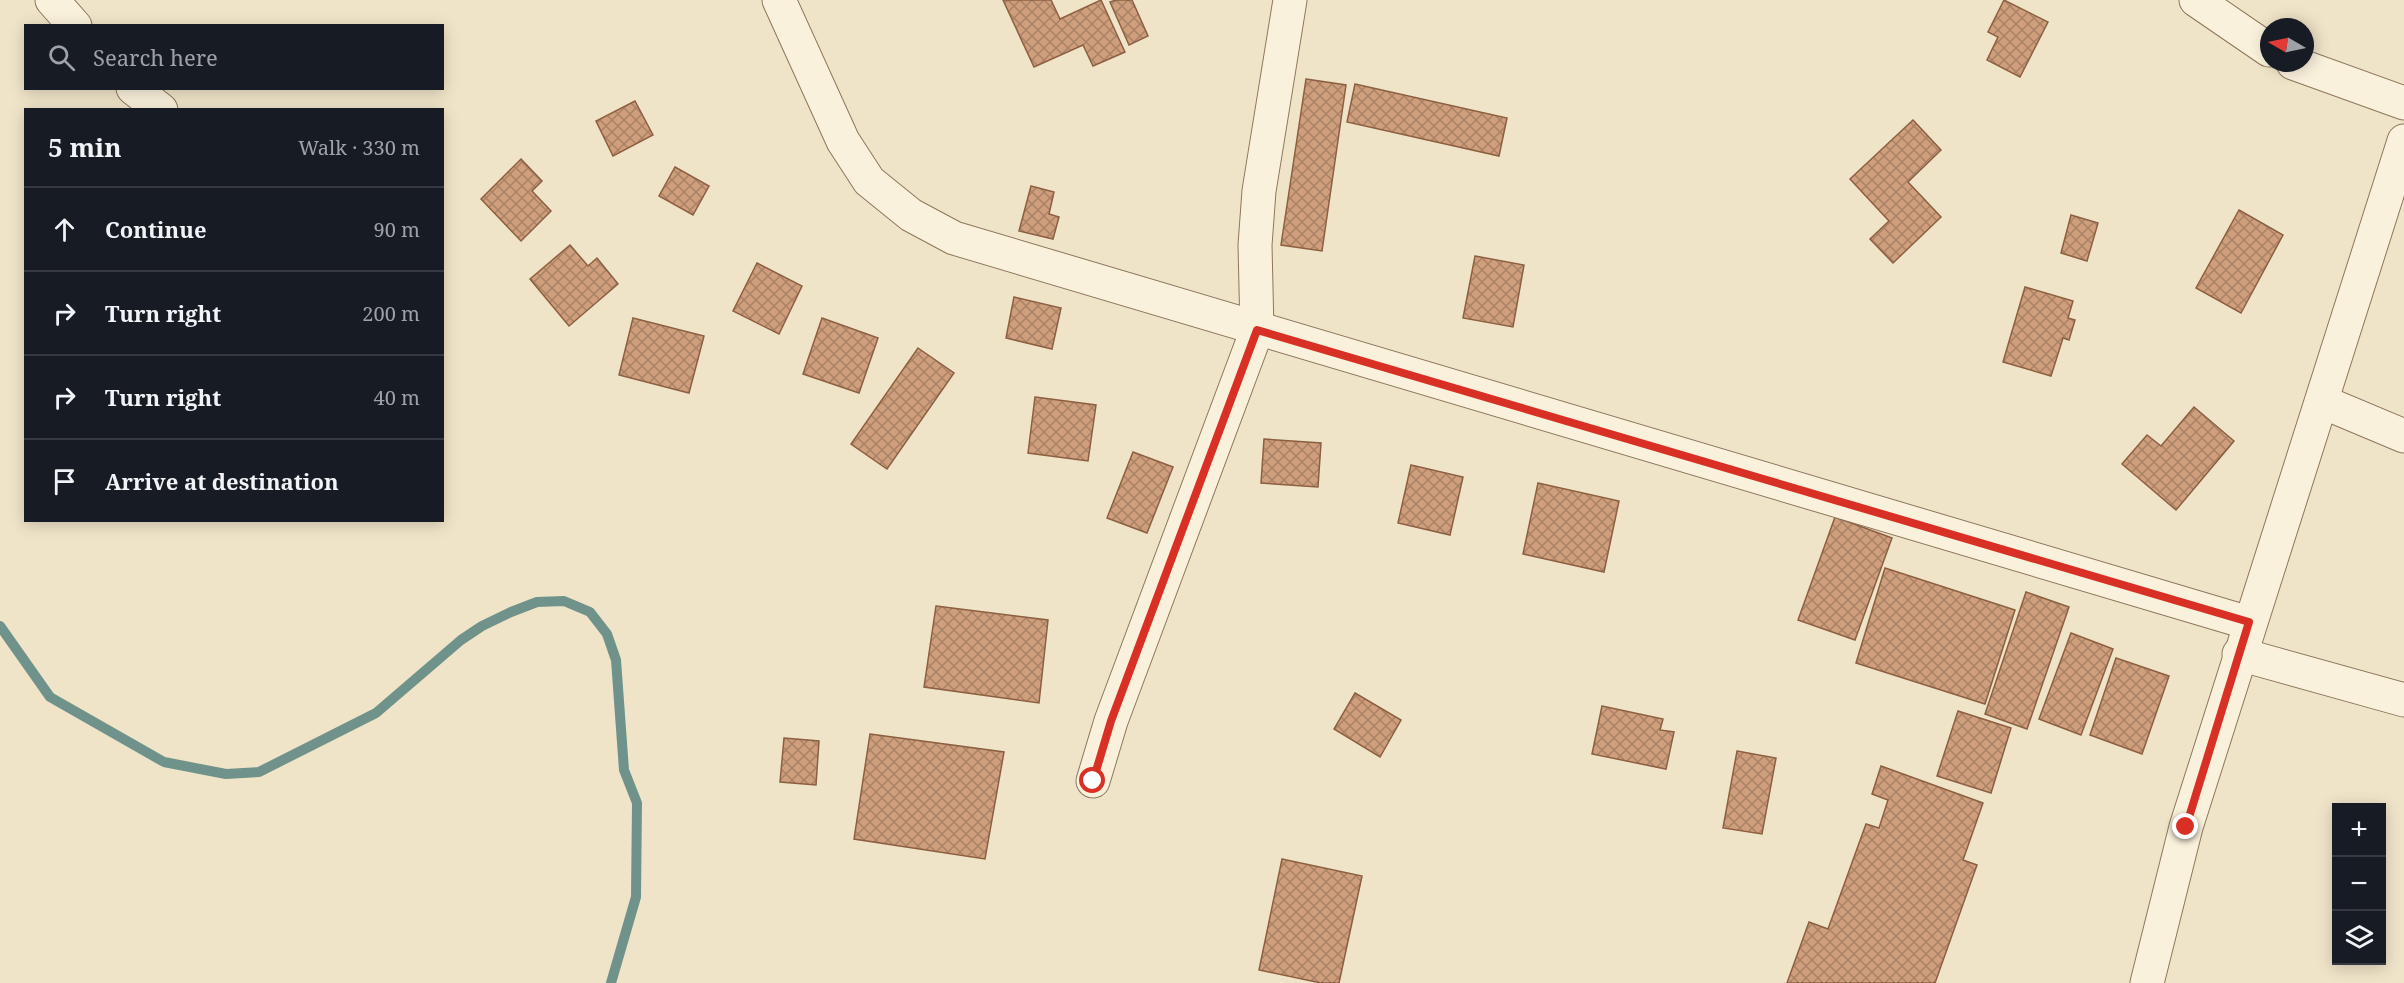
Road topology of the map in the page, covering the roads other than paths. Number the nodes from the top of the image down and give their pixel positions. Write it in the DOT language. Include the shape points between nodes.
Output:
graph roads {
  1 [pos="52,0"];
  2 [pos="779,0"];
  3 [pos="1290,0"];
  4 [pos="2196,0"];
  5 [pos="73,24"];
  6 [pos="2260,44"];
  7 [pos="2314,71"];
  8 [pos="136,90"];
  9 [pos="2404,103"];
  10 [pos="158,108"];
  11 [pos="2404,141"];
  12 [pos="1257,330"];
  13 [pos="2323,402"];
  14 [pos="2404,436"];
  15 [pos="2249,622"];
  16 [pos="2239,654"];
  17 [pos="2404,700"];
  18 [pos="1093,781"];
  19 [pos="2147,983"];
  1 -- 5 [label="street"];
  2 -- 12 [label="street" via="843,141 869,181 911,215 954,238"];
  3 -- 12 [label="street" via="1259,191"];
  4 -- 6 [label="street"];
  7 -- 9 [label="street"];
  8 -- 10 [label="street"];
  11 -- 13 [label="street"];
  12 -- 15 [label="street"];
  12 -- 18 [label="street" via="1111,721"];
  13 -- 14 [label="street"];
  13 -- 15 [label="street"];
  15 -- 16 [label="street"];
  16 -- 17 [label="street"];
  16 -- 19 [label="street" via="2186,827"];
}
